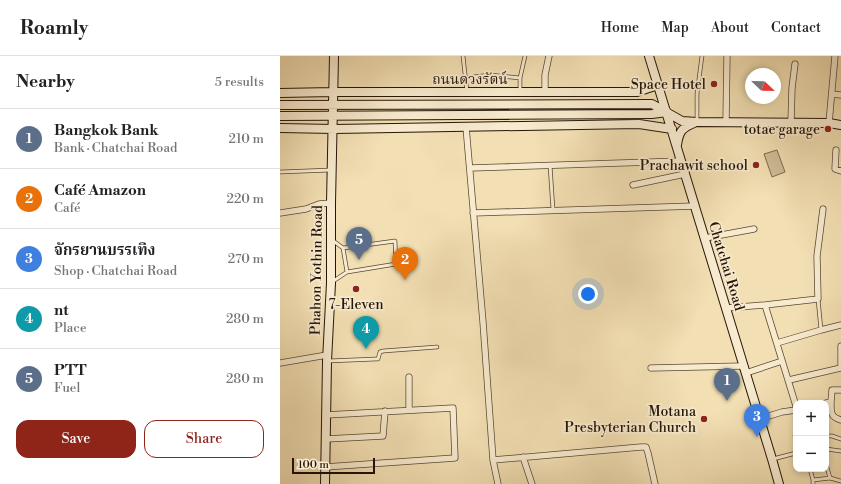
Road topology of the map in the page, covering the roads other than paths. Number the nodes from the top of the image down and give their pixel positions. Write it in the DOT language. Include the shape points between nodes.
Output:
graph roads {
  1 [pos="334,56"];
  2 [pos="463,56"];
  3 [pos="526,56"];
  4 [pos="549,56"];
  5 [pos="650,56"];
  6 [pos="702,56"];
  7 [pos="727,56"];
  8 [pos="835,56"];
  9 [pos="795,64"];
  10 [pos="466,78"];
  11 [pos="520,78"];
  12 [pos="658,85"];
  13 [pos="333,92"];
  14 [pos="467,92"];
  15 [pos="497,92"];
  16 [pos="520,92"];
  17 [pos="545,92"];
  18 [pos="280,93"];
  19 [pos="832,94"];
  20 [pos="841,95"];
  21 [pos="497,104"];
  22 [pos="280,105"];
  23 [pos="333,105"];
  24 [pos="666,112"];
  25 [pos="497,115"];
  26 [pos="280,116"];
  27 [pos="333,116"];
  28 [pos="697,122"];
  29 [pos="726,122"];
  30 [pos="792,122"];
  31 [pos="829,123"];
  32 [pos="841,125"];
  33 [pos="497,126"];
  34 [pos="466,127"];
  35 [pos="280,128"];
  36 [pos="332,129"];
  37 [pos="672,129"];
  38 [pos="677,146"];
  39 [pos="836,150"];
  40 [pos="681,161"];
  41 [pos="550,165"];
  42 [pos="470,168"];
  43 [pos="331,170"];
  44 [pos="841,171"];
  45 [pos="280,172"];
  46 [pos="685,174"];
  47 [pos="633,184"];
  48 [pos="331,203"];
  49 [pos="695,206"];
  50 [pos="823,209"];
  51 [pos="553,210"];
  52 [pos="474,213"];
  53 [pos="280,214"];
  54 [pos="754,230"];
  55 [pos="705,238"];
  56 [pos="330,239"];
  57 [pos="343,248"];
  58 [pos="347,272"];
  59 [pos="331,283"];
  60 [pos="818,299"];
  61 [pos="765,305"];
  62 [pos="726,308"];
  63 [pos="841,325"];
  64 [pos="821,330"];
  65 [pos="777,343"];
  66 [pos="841,346"];
  67 [pos="437,347"];
  68 [pos="327,358"];
  69 [pos="782,361"];
  70 [pos="280,363"];
  71 [pos="651,368"];
  72 [pos="745,370"];
  73 [pos="409,378"];
  74 [pos="789,380"];
  75 [pos="841,390"];
  76 [pos="794,400"];
  77 [pos="829,402"];
  78 [pos="409,410"];
  79 [pos="793,410"];
  80 [pos="385,411"];
  81 [pos="326,415"];
  82 [pos="759,419"];
  83 [pos="841,420"];
  84 [pos="829,436"];
  85 [pos="326,439"];
  86 [pos="841,439"];
  87 [pos="829,449"];
  88 [pos="841,451"];
  89 [pos="793,454"];
  90 [pos="523,458"];
  91 [pos="493,460"];
  92 [pos="772,460"];
  93 [pos="325,467"];
  94 [pos="811,472"];
  95 [pos="828,472"];
  96 [pos="830,478"];
  97 [pos="841,481"];
  98 [pos="813,482"];
  99 [pos="325,484"];
  100 [pos="498,484"];
  101 [pos="532,484"];
  102 [pos="655,484"];
  103 [pos="779,484"];
  1 -- 13 [label="main road, Phahon Yothin Road"];
  2 -- 10 [label="lane"];
  3 -- 11 [label="lane"];
  4 -- 17 [label="street"];
  5 -- 12 [label="main road, Chatchai Road"];
  6 -- 28 [label="lane" via="697,94"];
  7 -- 29 [label="street"];
  8 -- 19 [label="street"];
  9 -- 30 [label="street"];
  10 -- 11 [label="lane" via="490,75"];
  10 -- 14 [label="lane"];
  11 -- 16 [label="lane"];
  12 -- 17 [label="main road, ถนนดวงรัตน์" via="637,92"];
  12 -- 24 [label="main road, Chatchai Road"];
  13 -- 14 [label="main road, ถนนดวงรัตน์"];
  13 -- 18 [label="main road, ถนนดวงรัตน์"];
  13 -- 23 [label="main road, Phahon Yothin Road"];
  14 -- 15 [label="main road, ถนนดวงรัตน์"];
  15 -- 16 [label="main road, ถนนดวงรัตน์"];
  15 -- 21 [label="main road"];
  16 -- 17 [label="main road, ถนนดวงรัตน์"];
  19 -- 20 [label="street"];
  19 -- 31 [label="street"];
  21 -- 23 [label="main road"];
  21 -- 24 [label="main road" via="652,104"];
  21 -- 25 [label="main road"];
  22 -- 23 [label="main road"];
  23 -- 27 [label="main road, Phahon Yothin Road"];
  24 -- 25 [label="main road"];
  24 -- 28 [label="main road" via="682,121"];
  24 -- 37 [label="main road, Chatchai Road"];
  25 -- 27 [label="main road"];
  25 -- 33 [label="main road"];
  26 -- 27 [label="main road"];
  27 -- 36 [label="main road, Phahon Yothin Road"];
  28 -- 29 [label="main road"];
  28 -- 38 [label="main road" via="680,132"];
  29 -- 30 [label="main road"];
  30 -- 31 [label="main road"];
  31 -- 32 [label="main road"];
  33 -- 34 [label="main road"];
  33 -- 37 [label="main road" via="639,124"];
  34 -- 36 [label="main road"];
  34 -- 42 [label="street"];
  35 -- 36 [label="main road"];
  36 -- 43 [label="main road, Phahon Yothin Road"];
  37 -- 38 [label="main road, Chatchai Road"];
  38 -- 40 [label="main road, Chatchai Road"];
  39 -- 44 [label="street" via="835,169"];
  40 -- 41 [label="street"];
  40 -- 46 [label="main road, Chatchai Road"];
  41 -- 42 [label="street"];
  41 -- 51 [label="lane"];
  42 -- 52 [label="street"];
  43 -- 45 [label="lane"];
  43 -- 48 [label="main road, Phahon Yothin Road"];
  46 -- 47 [label="street"];
  46 -- 49 [label="main road, Chatchai Road"];
  48 -- 53 [label="street"];
  48 -- 56 [label="main road, Phahon Yothin Road"];
  49 -- 51 [label="street"];
  49 -- 55 [label="main road, Chatchai Road"];
  50 -- 60 [label="street" via="817,256"];
  51 -- 52 [label="street"];
  52 -- 91 [label="street"];
  54 -- 55 [label="street"];
  55 -- 62 [label="main road, Chatchai Road"];
  56 -- 57 [label="lane"];
  56 -- 59 [label="main road, Phahon Yothin Road"];
  57 -- 58 [label="lane"];
  57 -- 58 [label="lane" via="395,241 396,264"];
  58 -- 59 [label="lane"];
  59 -- 68 [label="main road, Phahon Yothin Road"];
  60 -- 61 [label="street"];
  60 -- 64 [label="lane"];
  61 -- 62 [label="street"];
  61 -- 65 [label="street"];
  62 -- 72 [label="main road, Chatchai Road"];
  63 -- 64 [label="street"];
  64 -- 65 [label="street"];
  65 -- 69 [label="street"];
  66 -- 74 [label="street" via="841,368"];
  67 -- 68 [label="lane" via="383,351 380,352 378,359"];
  68 -- 70 [label="street"];
  68 -- 81 [label="main road, Phahon Yothin Road"];
  69 -- 72 [label="street"];
  69 -- 74 [label="street"];
  71 -- 72 [label="street"];
  72 -- 82 [label="main road, Chatchai Road"];
  73 -- 78 [label="street"];
  74 -- 76 [label="street"];
  75 -- 77 [label="street" via="832,390"];
  77 -- 83 [label="street" via="834,418"];
  78 -- 80 [label="street"];
  78 -- 93 [label="street" via="453,408 455,458"];
  79 -- 82 [label="street"];
  80 -- 81 [label="street"];
  80 -- 85 [label="street" via="384,436"];
  81 -- 85 [label="main road, Phahon Yothin Road"];
  82 -- 92 [label="main road, Chatchai Road"];
  84 -- 86 [label="lane"];
  85 -- 93 [label="main road, Phahon Yothin Road"];
  87 -- 88 [label="lane"];
  89 -- 92 [label="lane"];
  90 -- 91 [label="street"];
  90 -- 101 [label="street"];
  90 -- 102 [label="street" via="641,447 646,448 648,453"];
  91 -- 100 [label="street"];
  92 -- 103 [label="main road, Chatchai Road"];
  93 -- 99 [label="main road, Phahon Yothin Road"];
  94 -- 98 [label="lane"];
  95 -- 96 [label="lane"];
  96 -- 97 [label="lane"];
  96 -- 98 [label="lane"];
}
